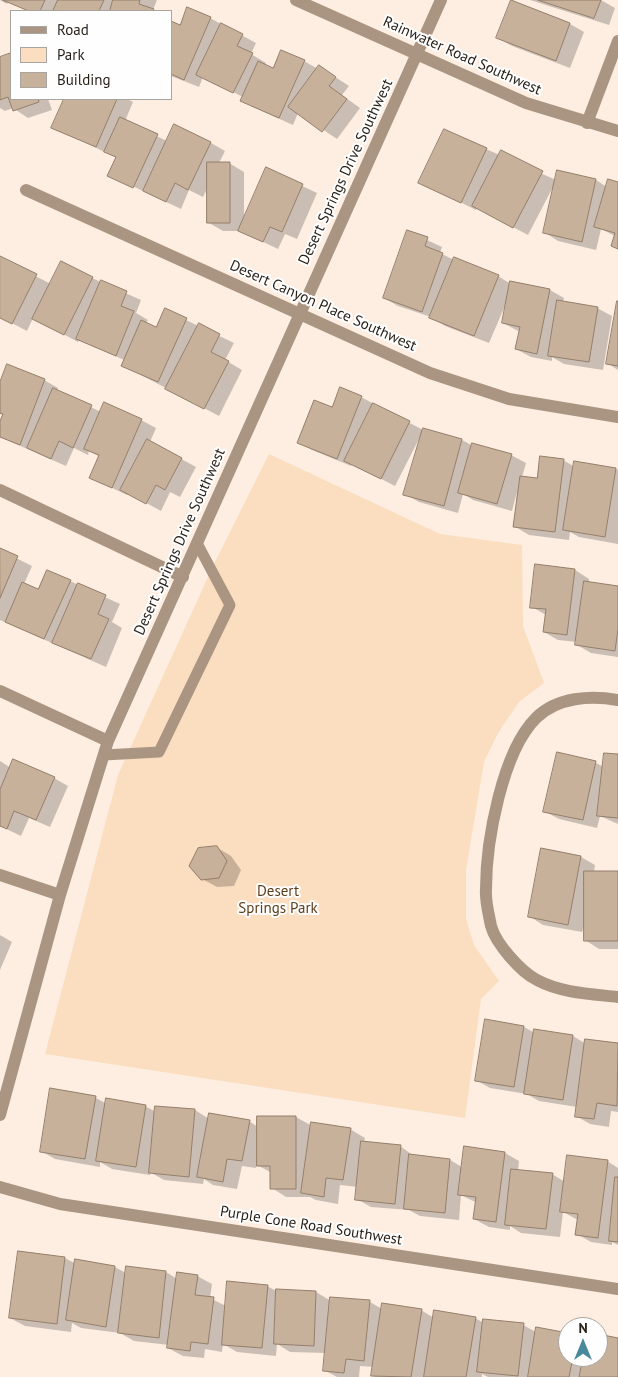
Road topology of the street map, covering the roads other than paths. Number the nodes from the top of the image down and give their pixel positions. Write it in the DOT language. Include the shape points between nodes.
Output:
graph roads {
  1 [pos="296,0"];
  2 [pos="441,0"];
  3 [pos="618,41"];
  4 [pos="417,55"];
  5 [pos="587,123"];
  6 [pos="618,131"];
  7 [pos="26,190"];
  8 [pos="300,313"];
  9 [pos="618,416"];
  10 [pos="0,490"];
  11 [pos="198,545"];
  12 [pos="183,577"];
  13 [pos="0,692"];
  14 [pos="618,700"];
  15 [pos="108,741"];
  16 [pos="104,755"];
  17 [pos="0,876"];
  18 [pos="60,895"];
  19 [pos="618,997"];
  20 [pos="0,1115"];
  21 [pos="0,1188"];
  22 [pos="618,1289"];
  1 -- 4 [label="street, Rainwater Road Southwest"];
  2 -- 4 [label="street, Desert Springs Drive Southwest"];
  3 -- 5 [label="street"];
  4 -- 5 [label="street, Rainwater Road Southwest" via="526,104"];
  4 -- 8 [label="street, Desert Springs Drive Southwest"];
  5 -- 6 [label="street, Rainwater Road Southwest"];
  7 -- 8 [label="street, Desert Canyon Place Southwest"];
  8 -- 9 [label="street, Desert Canyon Place Southwest" via="430,373 509,399"];
  8 -- 11 [label="street, Desert Springs Drive Southwest"];
  10 -- 12 [label="street"];
  11 -- 12 [label="street, Desert Springs Drive Southwest"];
  11 -- 16 [label="lane" via="230,605 159,752"];
  12 -- 15 [label="street, Desert Springs Drive Southwest"];
  13 -- 15 [label="street"];
  14 -- 19 [label="street" via="580,697 537,717 522,736 510,759 492,832 486,890 492,929 508,955 536,980 562,989"];
  15 -- 16 [label="street, Desert Springs Drive Southwest"];
  16 -- 18 [label="street, Desert Springs Drive Southwest"];
  17 -- 18 [label="street"];
  18 -- 20 [label="street, Desert Springs Drive Southwest"];
  21 -- 22 [label="street, Purple Cone Road Southwest" via="69,1205"];
}
